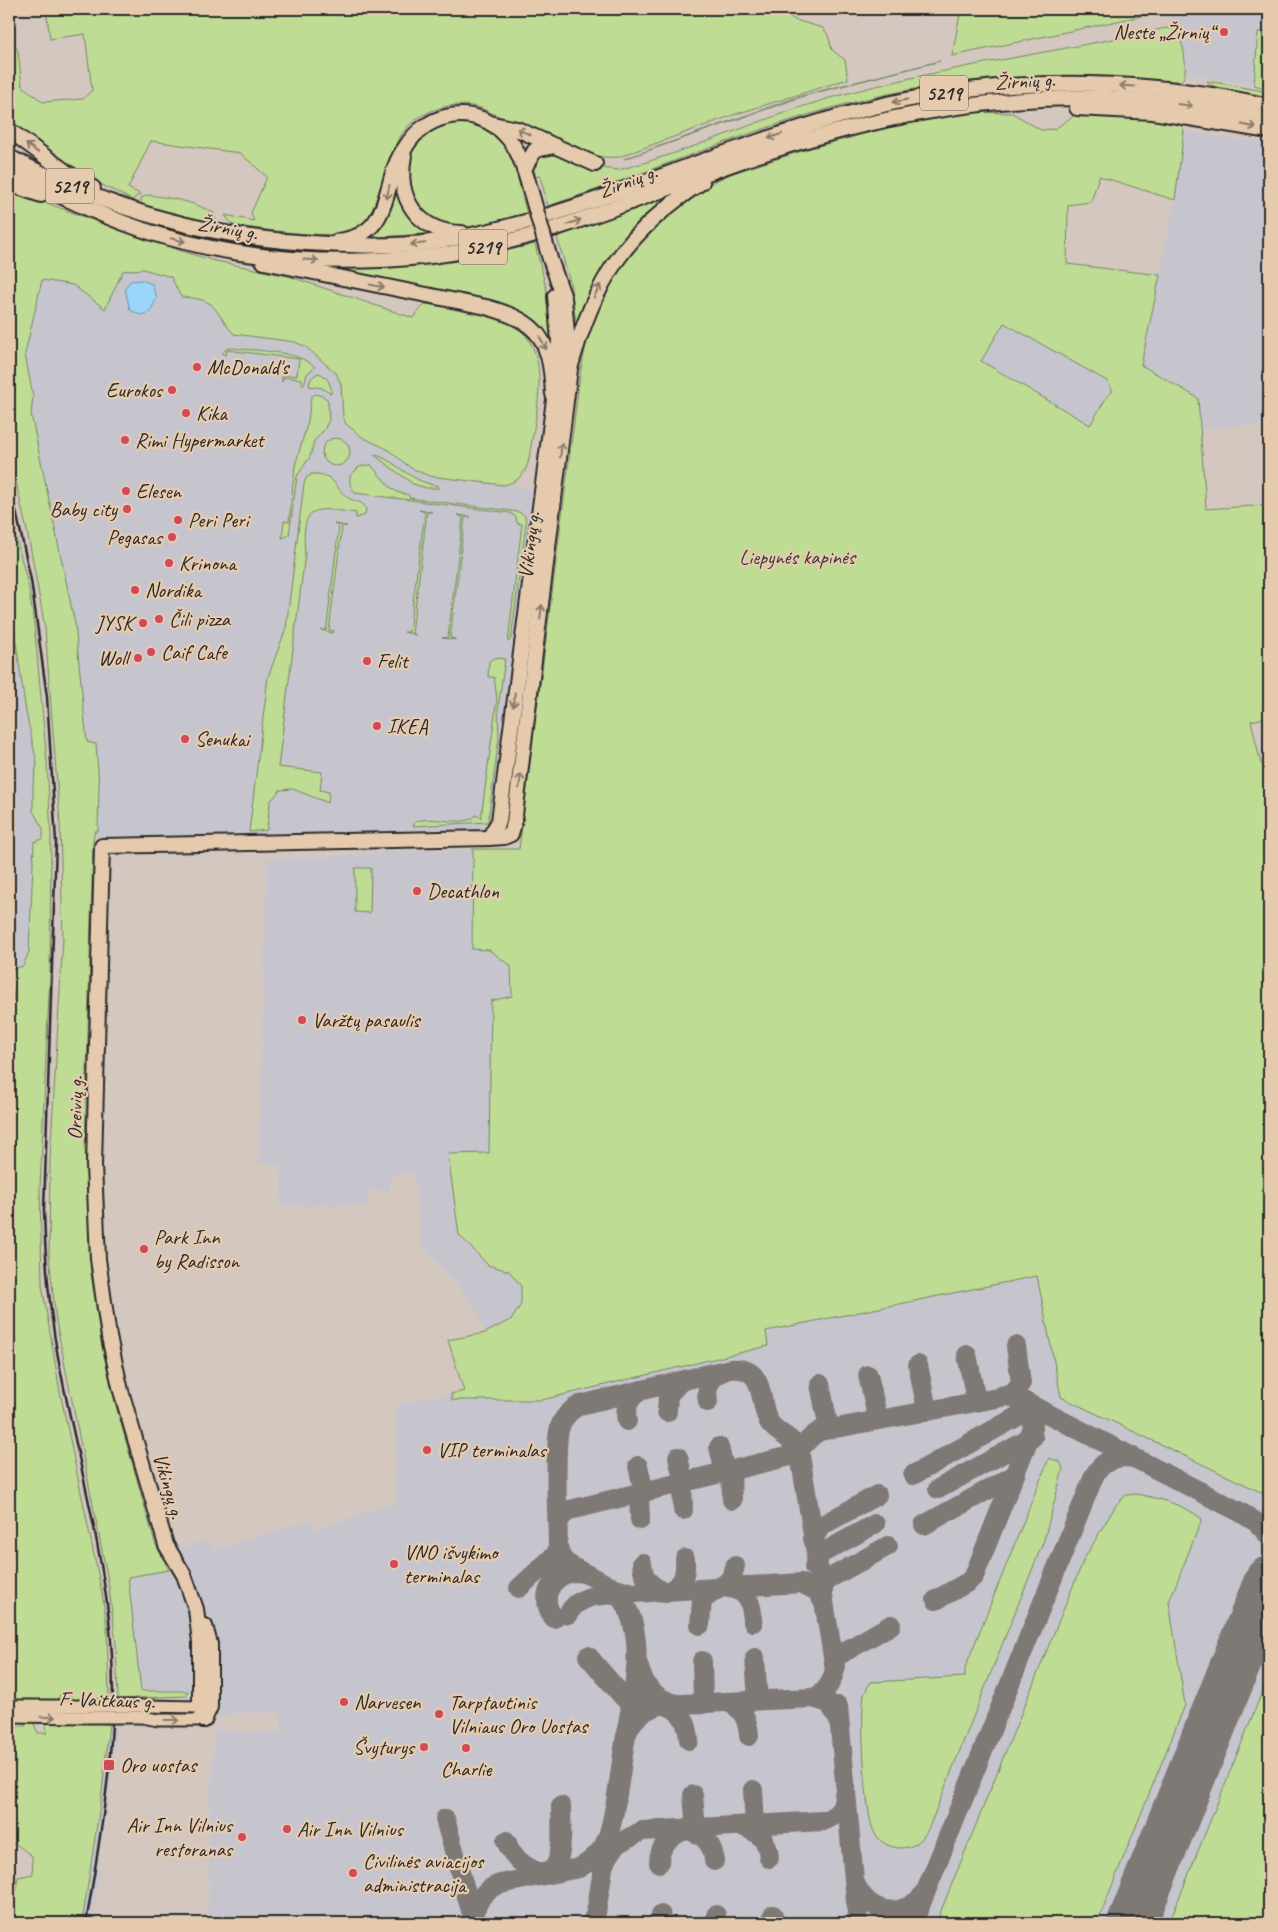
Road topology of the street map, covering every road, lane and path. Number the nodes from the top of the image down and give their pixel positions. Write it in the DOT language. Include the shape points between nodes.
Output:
graph roads {
  1 [pos="989,102"];
  2 [pos="1269,106"];
  3 [pos="1269,120"];
  4 [pos="492,124"];
  5 [pos="9,130"];
  6 [pos="1269,131"];
  7 [pos="555,146"];
  8 [pos="405,148"];
  9 [pos="9,157"];
  10 [pos="595,164"];
  11 [pos="726,166"];
  12 [pos="9,171"];
  13 [pos="526,176"];
  14 [pos="9,184"];
  15 [pos="133,210"];
  16 [pos="97,212"];
  17 [pos="483,233"];
  18 [pos="314,243"];
  19 [pos="228,251"];
  20 [pos="551,263"];
  21 [pos="570,369"];
  22 [pos="553,394"];
  23 [pos="499,821"];
  24 [pos="513,829"];
  25 [pos="489,838"];
  26 [pos="116,1368"];
  27 [pos="9,1706"];
  28 [pos="87,1712"];
  29 [pos="202,1713"];
  30 [pos="9,1716"];
  1 -- 3 [label="main road, Žirnių g. / 5219, one-way" via="1129,100 1196,106"];
  1 -- 6 [label="main road, 5219, one-way" via="1153,112"];
  1 -- 11 [label="main road, Žirnių g. / 5219" via="874,121"];
  2 -- 17 [label="main road, Žirnių g. / 5219, one-way" via="1185,91 1118,85 1031,85 944,93 821,121 556,214"];
  7 -- 4 [label="main road, one-way" via="517,129"];
  4 -- 8 [label="main road" via="466,115 443,116 421,127"];
  4 -- 13 [label="main road" via="512,142"];
  15 -- 5 [label="main road, one-way" via="66,172"];
  7 -- 10 [label="main road"];
  7 -- 13 [label="main road" via="535,150"];
  8 -- 17 [label="main road" via="401,172 403,189 406,199 420,217 436,228"];
  8 -- 18 [label="main road, one-way" via="393,168 385,205 372,224 351,238"];
  9 -- 15 [label="main road, Žirnių g. / 5219" via="77,189"];
  19 -- 11 [label="main road, Žirnių g. / 5219, one-way" via="308,260 368,261 473,249 561,226"];
  21 -- 11 [label="main road, one-way" via="588,312 616,260 666,207"];
  12 -- 16 [label="main road, Žirnių g. / 5219"];
  13 -- 20 [label="main road, bridge"];
  14 -- 16 [label="main road"];
  15 -- 18 [label="main road, Žirnių g. / 5219" via="205,230"];
  16 -- 19 [label="main road, Žirnių g. / 5219, one-way" via="158,234"];
  17 -- 18 [label="main road, Žirnių g. / 5219, one-way" via="400,245"];
  19 -- 22 [label="main road, one-way" via="278,266 486,307 518,317 538,334 546,348 552,370"];
  20 -- 21 [label="main road, Vikingų g." via="564,298"];
  20 -- 22 [label="main road, Vikingų g." via="559,341"];
  24 -- 21 [label="main road, Vikingų g., one-way"];
  22 -- 23 [label="main road, Vikingų g., one-way"];
  23 -- 24 [label="main road" via="505,829"];
  23 -- 25 [label="main road, Vikingų g."];
  24 -- 25 [label="main road" via="508,836"];
  25 -- 26 [label="main road, Oreivių g." via="102,846 94,1204 101,1285"];
  26 -- 29 [label="main road, Vikingų g." via="166,1545 184,1576 196,1609"];
  27 -- 28 [label="main road, F. Vaitkaus g."];
  28 -- 29 [label="main road, F. Vaitkaus g., bridge" via="142,1712 158,1720"];
  30 -- 28 [label="main road, F. Vaitkaus g., one-way"];
}
